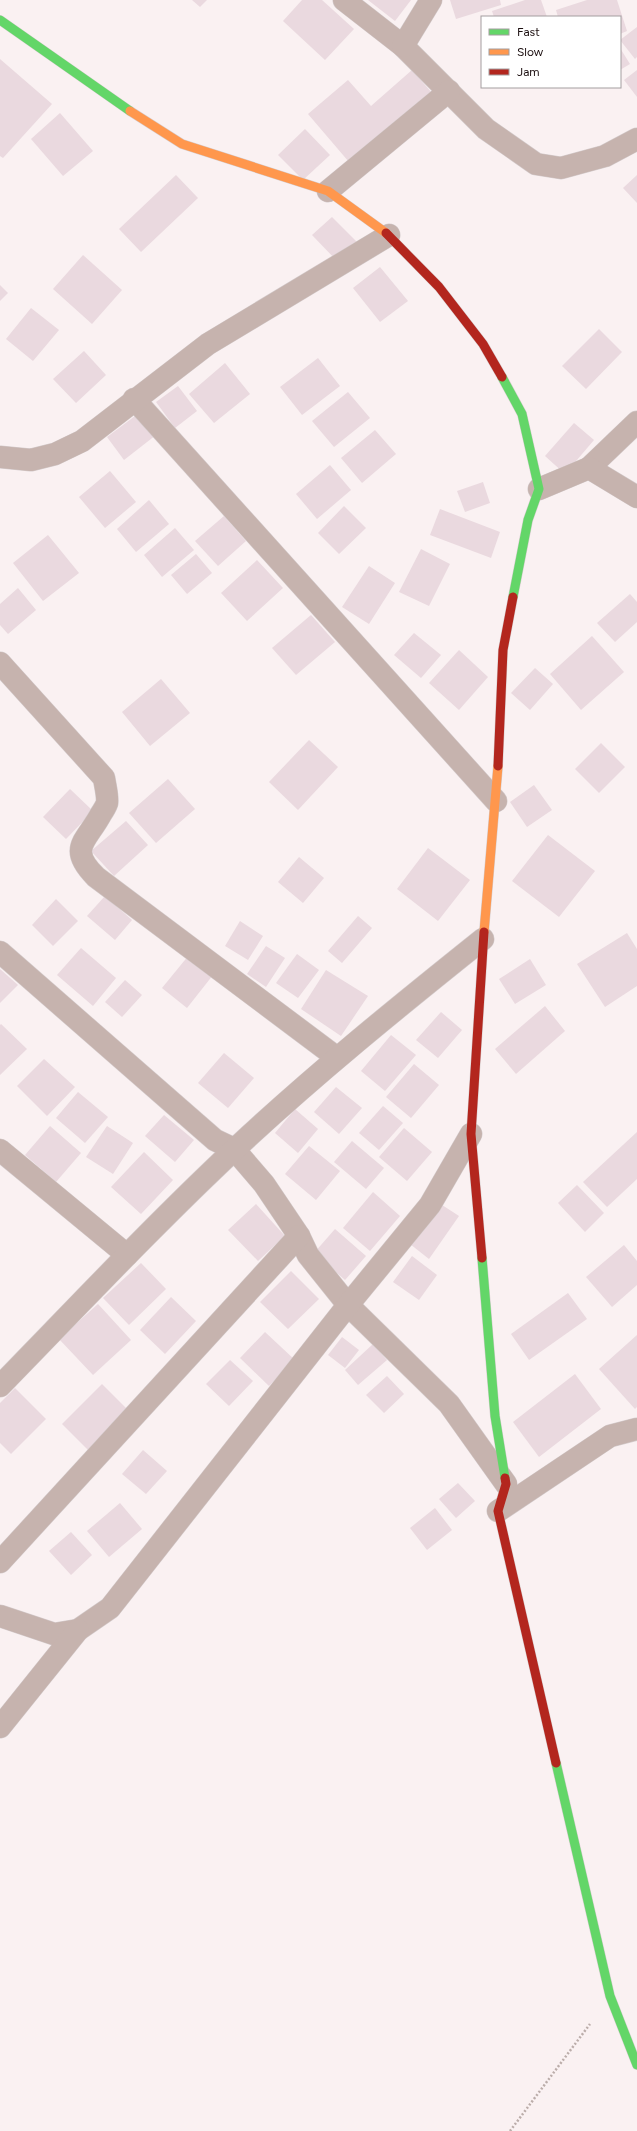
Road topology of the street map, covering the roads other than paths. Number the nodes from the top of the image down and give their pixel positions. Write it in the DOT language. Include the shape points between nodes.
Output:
graph roads {
  1 [pos="344,0"];
  2 [pos="431,0"];
  3 [pos="0,20"];
  4 [pos="403,46"];
  5 [pos="449,91"];
  6 [pos="637,139"];
  7 [pos="328,191"];
  8 [pos="389,235"];
  9 [pos="134,399"];
  10 [pos="637,422"];
  11 [pos="0,457"];
  12 [pos="589,468"];
  13 [pos="539,489"];
  14 [pos="637,497"];
  15 [pos="0,663"];
  16 [pos="496,801"];
  17 [pos="483,939"];
  18 [pos="0,952"];
  19 [pos="336,1057"];
  20 [pos="471,1134"];
  21 [pos="234,1149"];
  22 [pos="0,1150"];
  23 [pos="299,1236"];
  24 [pos="127,1255"];
  25 [pos="348,1305"];
  26 [pos="0,1386"];
  27 [pos="637,1429"];
  28 [pos="506,1484"];
  29 [pos="498,1511"];
  30 [pos="0,1562"];
  31 [pos="0,1616"];
  32 [pos="78,1630"];
  33 [pos="0,1727"];
  34 [pos="637,2065"];
  1 -- 4 [label="street"];
  2 -- 4 [label="street"];
  3 -- 7 [label="street" via="182,144"];
  4 -- 5 [label="street"];
  5 -- 6 [label="street" via="486,129 536,164 561,168 605,156"];
  5 -- 7 [label="street"];
  7 -- 8 [label="street"];
  8 -- 9 [label="street" via="208,344"];
  8 -- 13 [label="street" via="439,287 483,344 522,414"];
  9 -- 11 [label="street" via="82,441 55,454 31,460"];
  9 -- 16 [label="street"];
  10 -- 12 [label="street"];
  12 -- 13 [label="street"];
  12 -- 14 [label="street"];
  13 -- 16 [label="street" via="528,520 503,650"];
  15 -- 19 [label="street" via="104,778 107,803 81,844 82,860 88,868 103,882"];
  16 -- 17 [label="street"];
  17 -- 19 [label="street"];
  17 -- 20 [label="street"];
  18 -- 21 [label="street" via="215,1140"];
  19 -- 21 [label="street"];
  20 -- 25 [label="street" via="430,1205"];
  20 -- 28 [label="street" via="496,1416"];
  21 -- 23 [label="street" via="264,1184"];
  21 -- 24 [label="street"];
  22 -- 24 [label="street"];
  23 -- 25 [label="street" via="308,1255"];
  23 -- 30 [label="street"];
  24 -- 26 [label="street"];
  25 -- 28 [label="street" via="448,1404"];
  25 -- 32 [label="street" via="110,1608"];
  27 -- 29 [label="street" via="610,1436"];
  28 -- 29 [label="street"];
  29 -- 34 [label="street" via="610,1996"];
  31 -- 32 [label="street" via="54,1634"];
  32 -- 33 [label="street"];
}
